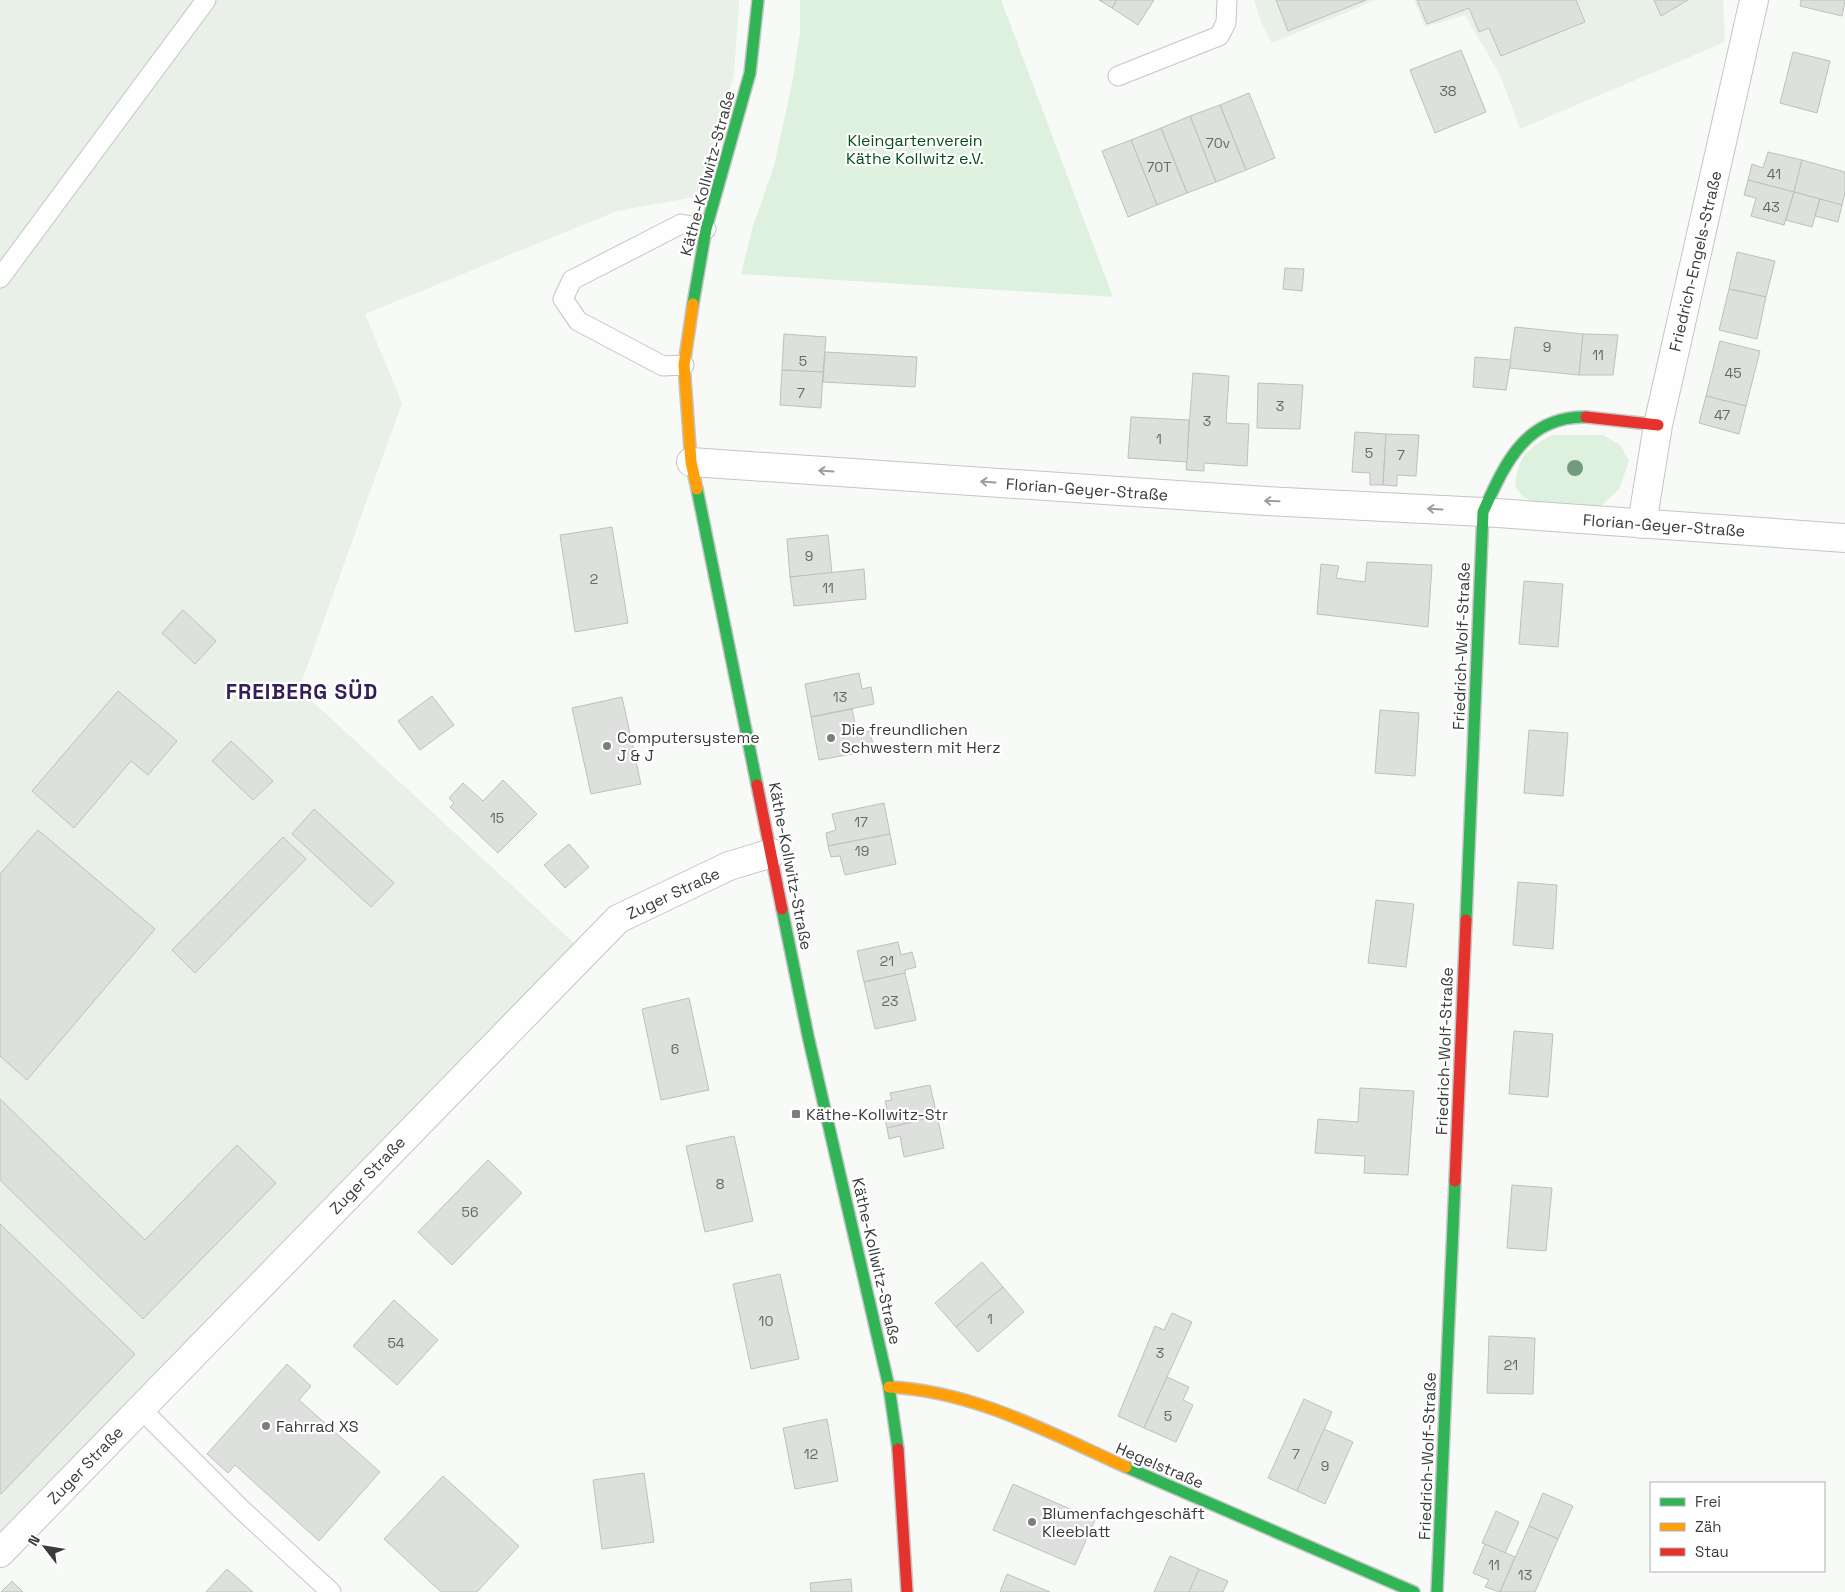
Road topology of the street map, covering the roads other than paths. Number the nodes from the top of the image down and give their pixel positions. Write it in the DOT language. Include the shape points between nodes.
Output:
graph roads {
  1 [pos="206,0"];
  2 [pos="758,0"];
  3 [pos="1227,0"];
  4 [pos="1754,0"];
  5 [pos="1118,76"];
  6 [pos="706,229"];
  7 [pos="0,278"];
  8 [pos="684,365"];
  9 [pos="1658,425"];
  10 [pos="691,462"];
  11 [pos="1483,512"];
  12 [pos="1642,524"];
  13 [pos="1845,538"];
  14 [pos="772,852"];
  15 [pos="890,1387"];
  16 [pos="140,1408"];
  17 [pos="0,1553"];
  18 [pos="331,1592"];
  19 [pos="907,1592"];
  20 [pos="1414,1592"];
  21 [pos="1437,1592"];
  1 -- 7 [label="lane"];
  2 -- 6 [label="street, Käthe-Kollwitz-Straße" via="750,73"];
  3 -- 5 [label="lane" via="1226,23 1219,36"];
  4 -- 9 [label="street, Friedrich-Engels-Straße"];
  6 -- 8 [label="street, Käthe-Kollwitz-Straße"];
  6 -- 8 [label="lane" via="680,224 572,280 563,299 578,322 664,366"];
  8 -- 10 [label="street, Käthe-Kollwitz-Straße"];
  9 -- 11 [label="street" via="1572,417 1546,424 1525,439 1503,467"];
  9 -- 12 [label="street, Friedrich-Engels-Straße"];
  11 -- 10 [label="street, Florian-Geyer-Straße, one-way" via="1266,501"];
  10 -- 14 [label="street, Käthe-Kollwitz-Straße"];
  11 -- 12 [label="street, Florian-Geyer-Straße"];
  11 -- 21 [label="street, Friedrich-Wolf-Straße"];
  12 -- 13 [label="street, Florian-Geyer-Straße"];
  14 -- 15 [label="street, Käthe-Kollwitz-Straße" via="808,1036"];
  14 -- 16 [label="street, Zuger Straße" via="729,866 618,919"];
  15 -- 19 [label="street, Käthe-Kollwitz-Straße"];
  15 -- 20 [label="street, Hegelstraße" via="914,1387 955,1395 987,1406"];
  16 -- 17 [label="street, Zuger Straße"];
  16 -- 18 [label="lane" via="241,1509"];
}
